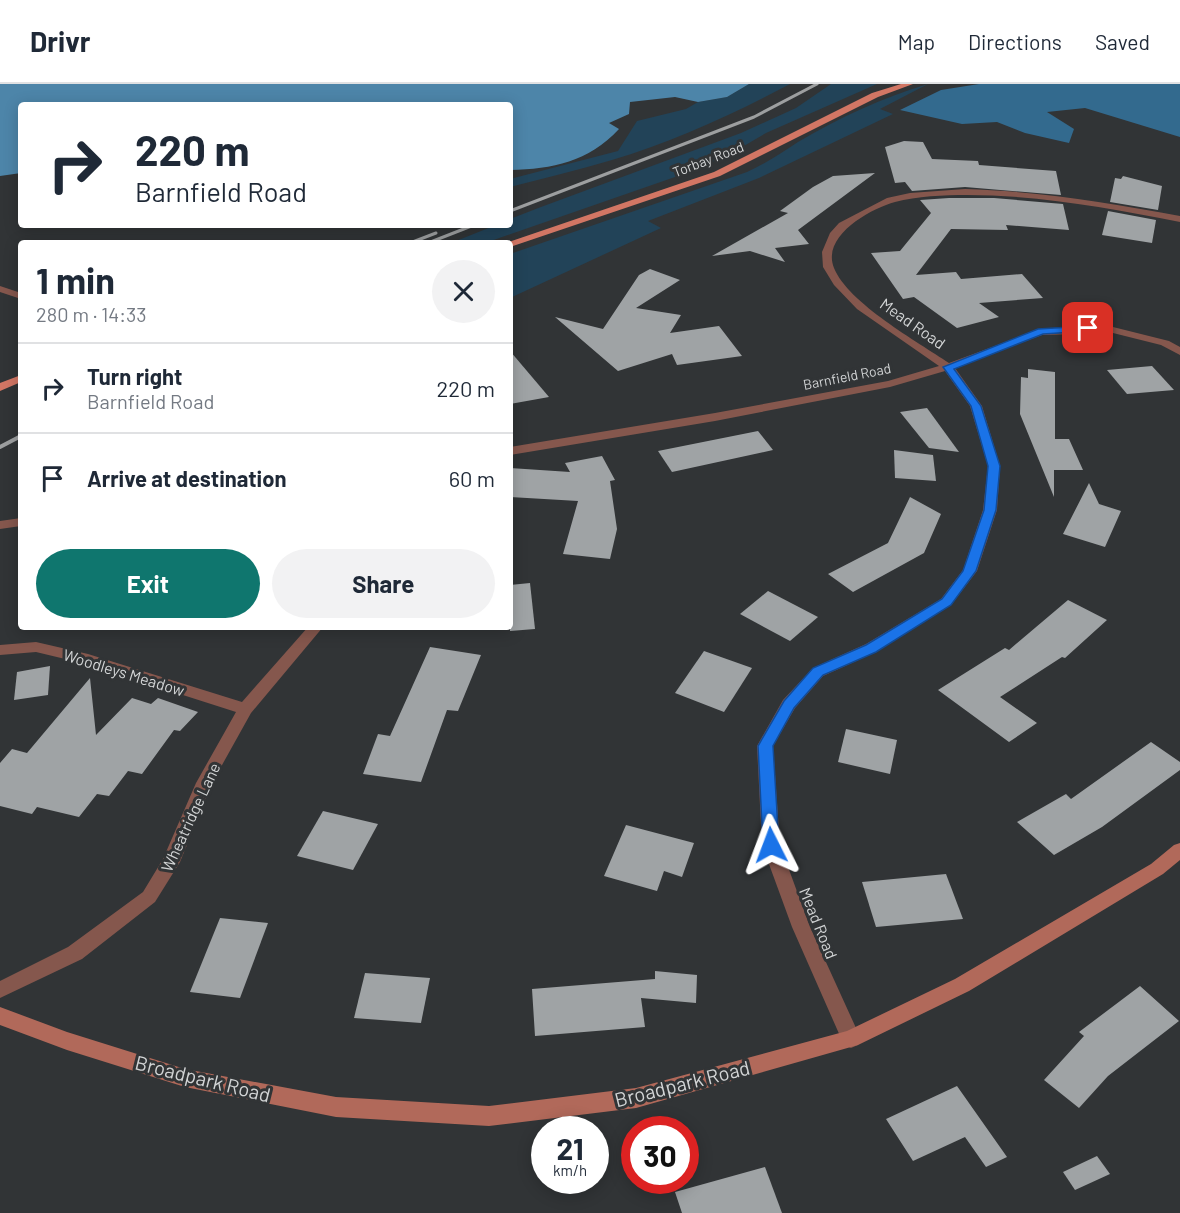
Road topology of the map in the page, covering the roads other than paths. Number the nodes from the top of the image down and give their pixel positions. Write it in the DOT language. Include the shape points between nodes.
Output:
graph roads {
  1 [pos="909,84"];
  2 [pos="1180,219"];
  3 [pos="513,243"];
  4 [pos="0,290"];
  5 [pos="18,295"];
  6 [pos="1180,352"];
  7 [pos="948,367"];
  8 [pos="18,379"];
  9 [pos="0,387"];
  10 [pos="513,451"];
  11 [pos="18,522"];
  12 [pos="0,525"];
  13 [pos="313,630"];
  14 [pos="0,650"];
  15 [pos="245,709"];
  16 [pos="1180,850"];
  17 [pos="0,990"];
  18 [pos="0,1016"];
  19 [pos="851,1039"];
  1 -- 3 [label="main road, Torbay Road" via="875,95 717,174"];
  2 -- 7 [label="street, Mead Road" via="1107,205 965,192 891,200 842,225 834,233 827,252 828,267 838,283 861,307"];
  4 -- 5 [label="street"];
  6 -- 7 [label="street, Barnfield Road" via="1165,343 1113,330 1067,329 1041,332"];
  7 -- 10 [label="street, Barnfield Road" via="890,384"];
  7 -- 19 [label="street, Mead Road" via="976,406 994,466 990,510 970,571 946,602 871,648 818,672 789,704 765,746 771,845 801,927"];
  8 -- 9 [label="main road"];
  11 -- 12 [label="street"];
  13 -- 15 [label="street, Wheatridge Lane"];
  14 -- 15 [label="street, Woodleys Meadow" via="36,647 88,659"];
  15 -- 17 [label="street, Wheatridge Lane" via="204,783 171,862 149,897 75,953"];
  16 -- 19 [label="street, Broadpark Road" via="1157,869 962,985"];
  18 -- 19 [label="street, Broadpark Road" via="185,1078 336,1107 489,1116 636,1098"];
}
